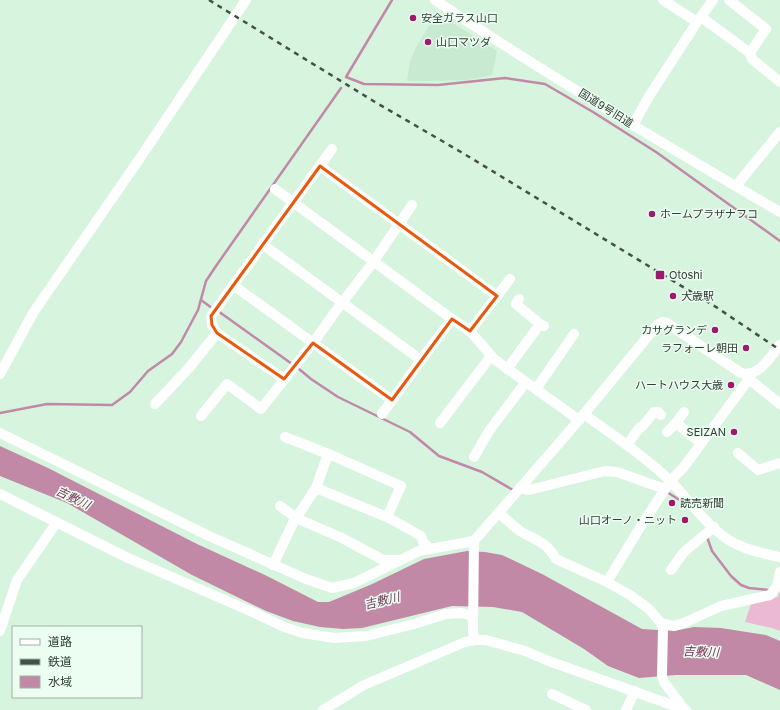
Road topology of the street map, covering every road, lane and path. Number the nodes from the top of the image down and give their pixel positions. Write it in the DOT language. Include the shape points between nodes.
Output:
graph roads {
  1 [pos="246,0"];
  2 [pos="435,0"];
  3 [pos="663,0"];
  4 [pos="713,0"];
  5 [pos="729,0"];
  6 [pos="699,20"];
  7 [pos="750,53"];
  8 [pos="780,82"];
  9 [pos="633,125"];
  10 [pos="780,132"];
  11 [pos="332,149"];
  12 [pos="320,166"];
  13 [pos="736,186"];
  14 [pos="275,189"];
  15 [pos="293,202"];
  16 [pos="412,205"];
  17 [pos="780,212"];
  18 [pos="400,224"];
  19 [pos="262,244"];
  20 [pos="374,261"];
  21 [pos="510,279"];
  22 [pos="233,285"];
  23 [pos="497,296"];
  24 [pos="342,302"];
  25 [pos="516,304"];
  26 [pos="452,319"];
  27 [pos="470,331"];
  28 [pos="217,333"];
  29 [pos="574,334"];
  30 [pos="313,343"];
  31 [pos="780,345"];
  32 [pos="491,356"];
  33 [pos="420,360"];
  34 [pos="507,369"];
  35 [pos="0,374"];
  36 [pos="748,377"];
  37 [pos="284,379"];
  38 [pos="526,382"];
  39 [pos="536,389"];
  40 [pos="392,400"];
  41 [pos="155,404"];
  42 [pos="780,404"];
  43 [pos="684,412"];
  44 [pos="382,414"];
  45 [pos="661,415"];
  46 [pos="201,416"];
  47 [pos="581,417"];
  48 [pos="440,423"];
  49 [pos="676,423"];
  50 [pos="667,432"];
  51 [pos="0,433"];
  52 [pos="285,437"];
  53 [pos="701,443"];
  54 [pos="627,445"];
  55 [pos="738,453"];
  56 [pos="328,454"];
  57 [pos="474,457"];
  58 [pos="780,463"];
  59 [pos="668,484"];
  60 [pos="316,488"];
  61 [pos="520,488"];
  62 [pos="0,494"];
  63 [pos="280,506"];
  64 [pos="499,512"];
  65 [pos="387,517"];
  66 [pos="296,518"];
  67 [pos="57,522"];
  68 [pos="714,528"];
  69 [pos="474,545"];
  70 [pos="430,549"];
  71 [pos="780,557"];
  72 [pos="402,559"];
  73 [pos="273,565"];
  74 [pos="672,570"];
  75 [pos="780,572"];
  76 [pos="607,582"];
  77 [pos="473,616"];
  78 [pos="662,625"];
  79 [pos="0,631"];
  80 [pos="475,640"];
  81 [pos="635,691"];
  82 [pos="552,694"];
  83 [pos="680,709"];
  84 [pos="324,710"];
  85 [pos="586,710"];
  86 [pos="626,710"];
  1 -- 35 [label="street" via="32,313"];
  2 -- 9 [label="street, 国道9号旧道"];
  3 -- 6 [label="street"];
  4 -- 6 [label="street"];
  5 -- 7 [label="street" via="766,29"];
  6 -- 7 [label="street"];
  6 -- 9 [label="street"];
  7 -- 8 [label="street" via="752,59"];
  9 -- 13 [label="street, 国道9号旧道"];
  10 -- 13 [label="street"];
  11 -- 12 [label="street"];
  12 -- 15 [label="street"];
  12 -- 18 [label="street"];
  13 -- 17 [label="street, 国道9号旧道"];
  14 -- 15 [label="street"];
  15 -- 19 [label="street"];
  15 -- 20 [label="street"];
  16 -- 18 [label="street"];
  18 -- 20 [label="street"];
  18 -- 23 [label="street"];
  19 -- 22 [label="street"];
  19 -- 24 [label="street"];
  20 -- 24 [label="street"];
  20 -- 26 [label="street"];
  21 -- 23 [label="street"];
  22 -- 28 [label="street" via="211,316 212,325"];
  22 -- 30 [label="street"];
  23 -- 27 [label="street"];
  24 -- 30 [label="street"];
  24 -- 33 [label="street"];
  25 -- 34 [label="street" via="542,325"];
  26 -- 27 [label="street"];
  26 -- 33 [label="street"];
  27 -- 32 [label="street"];
  28 -- 37 [label="street"];
  28 -- 41 [label="street"];
  29 -- 39 [label="street"];
  30 -- 37 [label="street"];
  30 -- 40 [label="street"];
  31 -- 36 [label="street" via="766,363"];
  32 -- 34 [label="street"];
  32 -- 48 [label="street"];
  33 -- 40 [label="street"];
  34 -- 38 [label="street"];
  36 -- 42 [label="street"];
  36 -- 47 [label="street" via="667,322 663,322 658,324"];
  36 -- 53 [label="street"];
  37 -- 46 [label="street" via="261,409 227,384"];
  38 -- 39 [label="street"];
  38 -- 57 [label="street" via="489,431"];
  39 -- 47 [label="street"];
  40 -- 44 [label="street"];
  43 -- 49 [label="street"];
  45 -- 54 [label="street" via="654,412"];
  47 -- 54 [label="street"];
  47 -- 61 [label="street"];
  49 -- 50 [label="street"];
  49 -- 53 [label="street"];
  51 -- 73 [label="street"];
  52 -- 56 [label="street"];
  53 -- 59 [label="street"];
  54 -- 59 [label="street" via="648,460"];
  55 -- 58 [label="street" via="758,470"];
  56 -- 60 [label="street"];
  56 -- 65 [label="street" via="401,486"];
  59 -- 61 [label="street" via="605,471 529,490"];
  59 -- 68 [label="street"];
  59 -- 76 [label="street"];
  60 -- 65 [label="street"];
  60 -- 66 [label="street"];
  61 -- 64 [label="street"];
  62 -- 67 [label="street"];
  63 -- 66 [label="street"];
  64 -- 69 [label="street"];
  64 -- 76 [label="street" via="510,524 542,542 556,559"];
  65 -- 70 [label="street" via="421,536"];
  66 -- 72 [label="street" via="342,538 382,560"];
  66 -- 73 [label="street"];
  67 -- 77 [label="street" via="128,558 303,633 334,638 366,636 446,614 462,613"];
  67 -- 79 [label="street" via="17,580"];
  68 -- 71 [label="street" via="739,546"];
  68 -- 74 [label="street" via="684,552"];
  69 -- 70 [label="street"];
  69 -- 77 [label="street"];
  70 -- 72 [label="street"];
  72 -- 73 [label="street" via="354,583 332,588"];
  75 -- 78 [label="street" via="777,586 770,595 721,606 678,625"];
  76 -- 78 [label="street" via="649,609"];
  77 -- 80 [label="street"];
  78 -- 83 [label="street" via="662,676"];
  80 -- 81 [label="street" via="486,640 525,651"];
  80 -- 84 [label="street" via="455,645 364,685"];
  81 -- 83 [label="street"];
  81 -- 86 [label="street"];
  82 -- 85 [label="street"];
}
